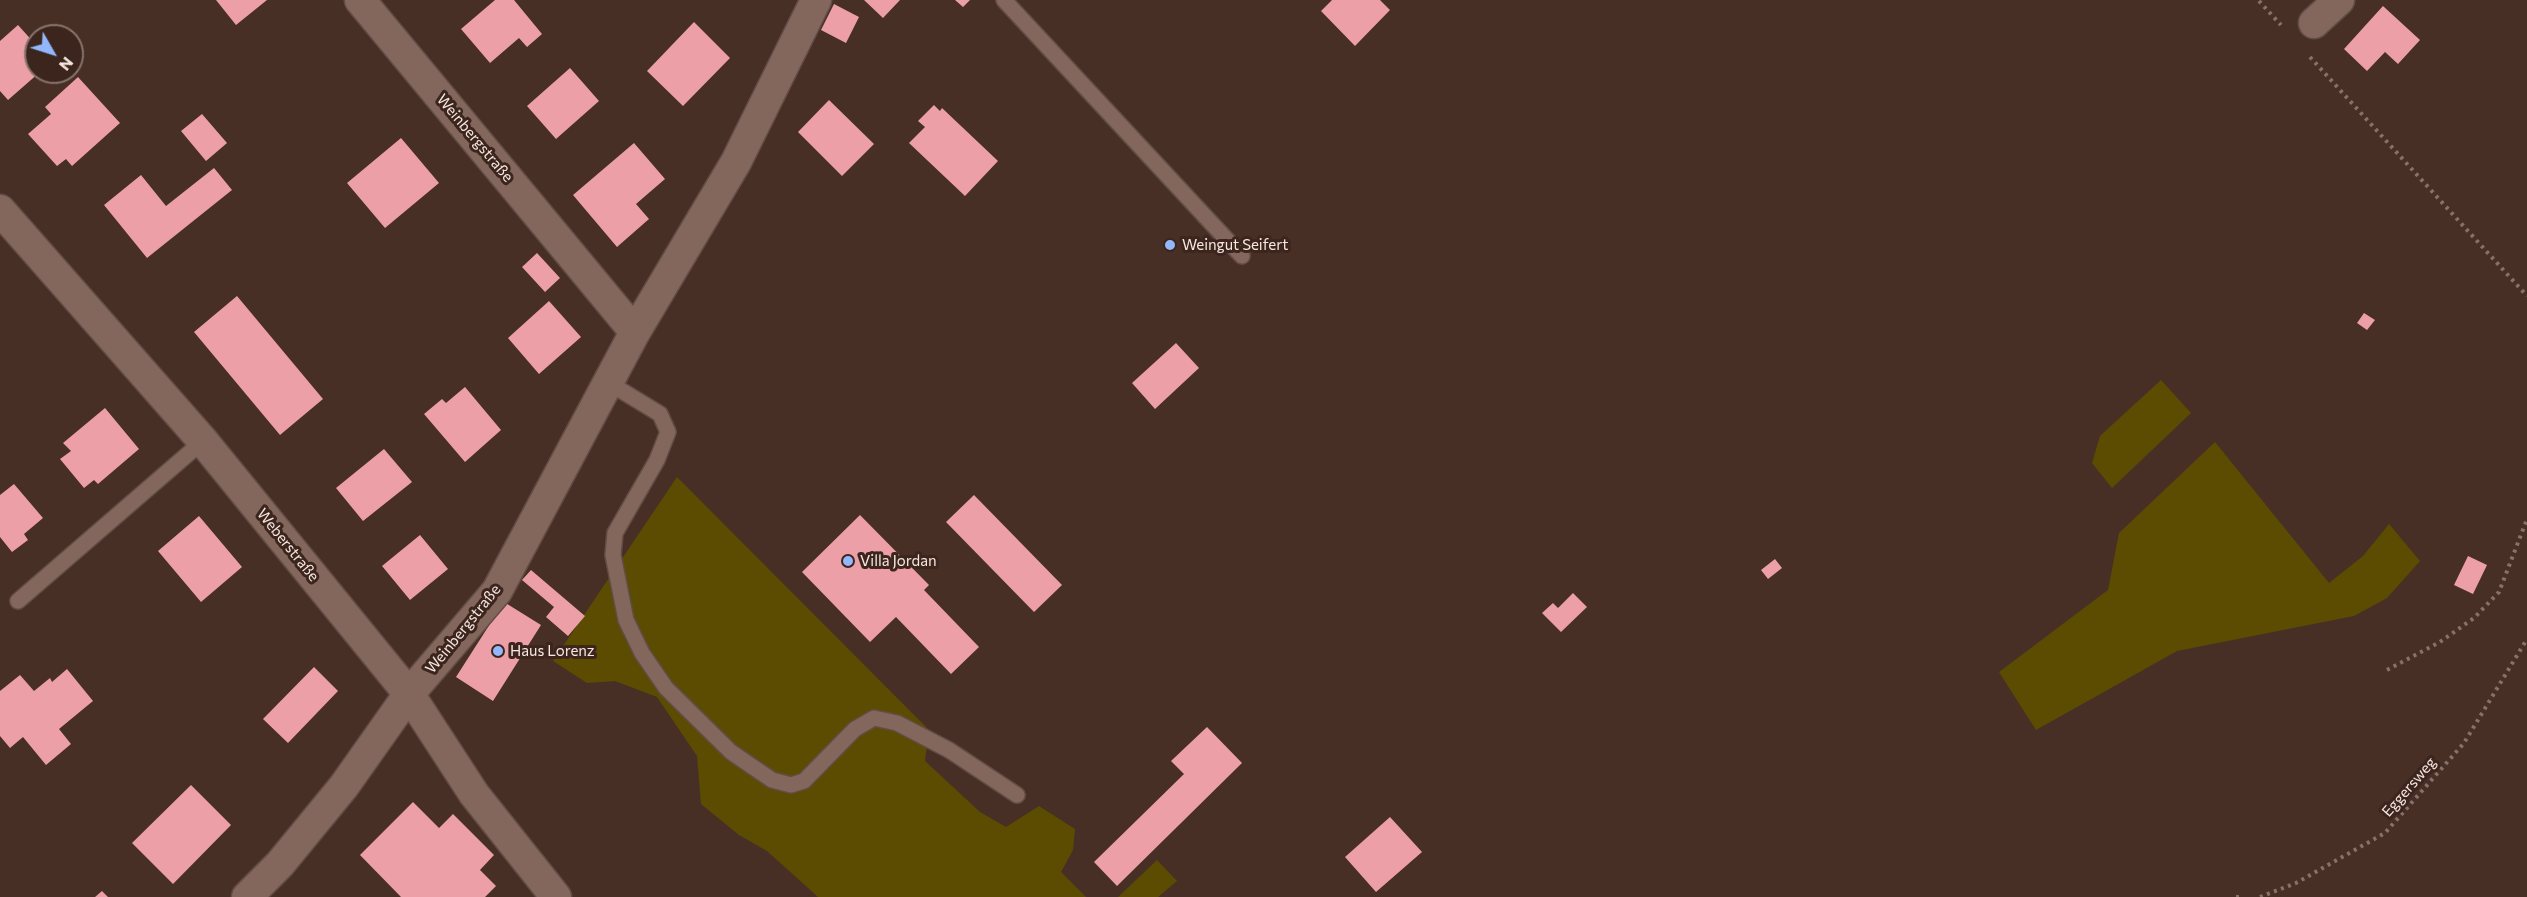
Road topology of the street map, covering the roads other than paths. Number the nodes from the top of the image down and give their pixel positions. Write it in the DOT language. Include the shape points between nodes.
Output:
graph roads {
  1 [pos="360,0"];
  2 [pos="816,0"];
  3 [pos="1004,0"];
  4 [pos="2339,0"];
  5 [pos="2314,23"];
  6 [pos="0,210"];
  7 [pos="1242,256"];
  8 [pos="635,332"];
  9 [pos="609,382"];
  10 [pos="203,441"];
  11 [pos="18,601"];
  12 [pos="409,694"];
  13 [pos="1017,795"];
  14 [pos="247,897"];
  15 [pos="556,897"];
  1 -- 8 [label="street, Weinbergstraße"];
  2 -- 8 [label="street, Weinbergstraße" via="736,162"];
  3 -- 7 [label="lane"];
  4 -- 5 [label="street"];
  6 -- 10 [label="street, Weberstraße"];
  8 -- 9 [label="street, Weinbergstraße"];
  9 -- 12 [label="street, Weinbergstraße" via="497,591"];
  9 -- 13 [label="lane" via="660,414 669,432 615,533 612,555 626,620 666,688 731,752 772,780 791,785 804,781 855,729 874,718 897,723 949,750"];
  10 -- 11 [label="lane"];
  10 -- 12 [label="street, Weberstraße"];
  12 -- 14 [label="street, Weinbergstraße" via="344,786 280,864"];
  12 -- 15 [label="street, Weberstraße" via="474,794"];
}
